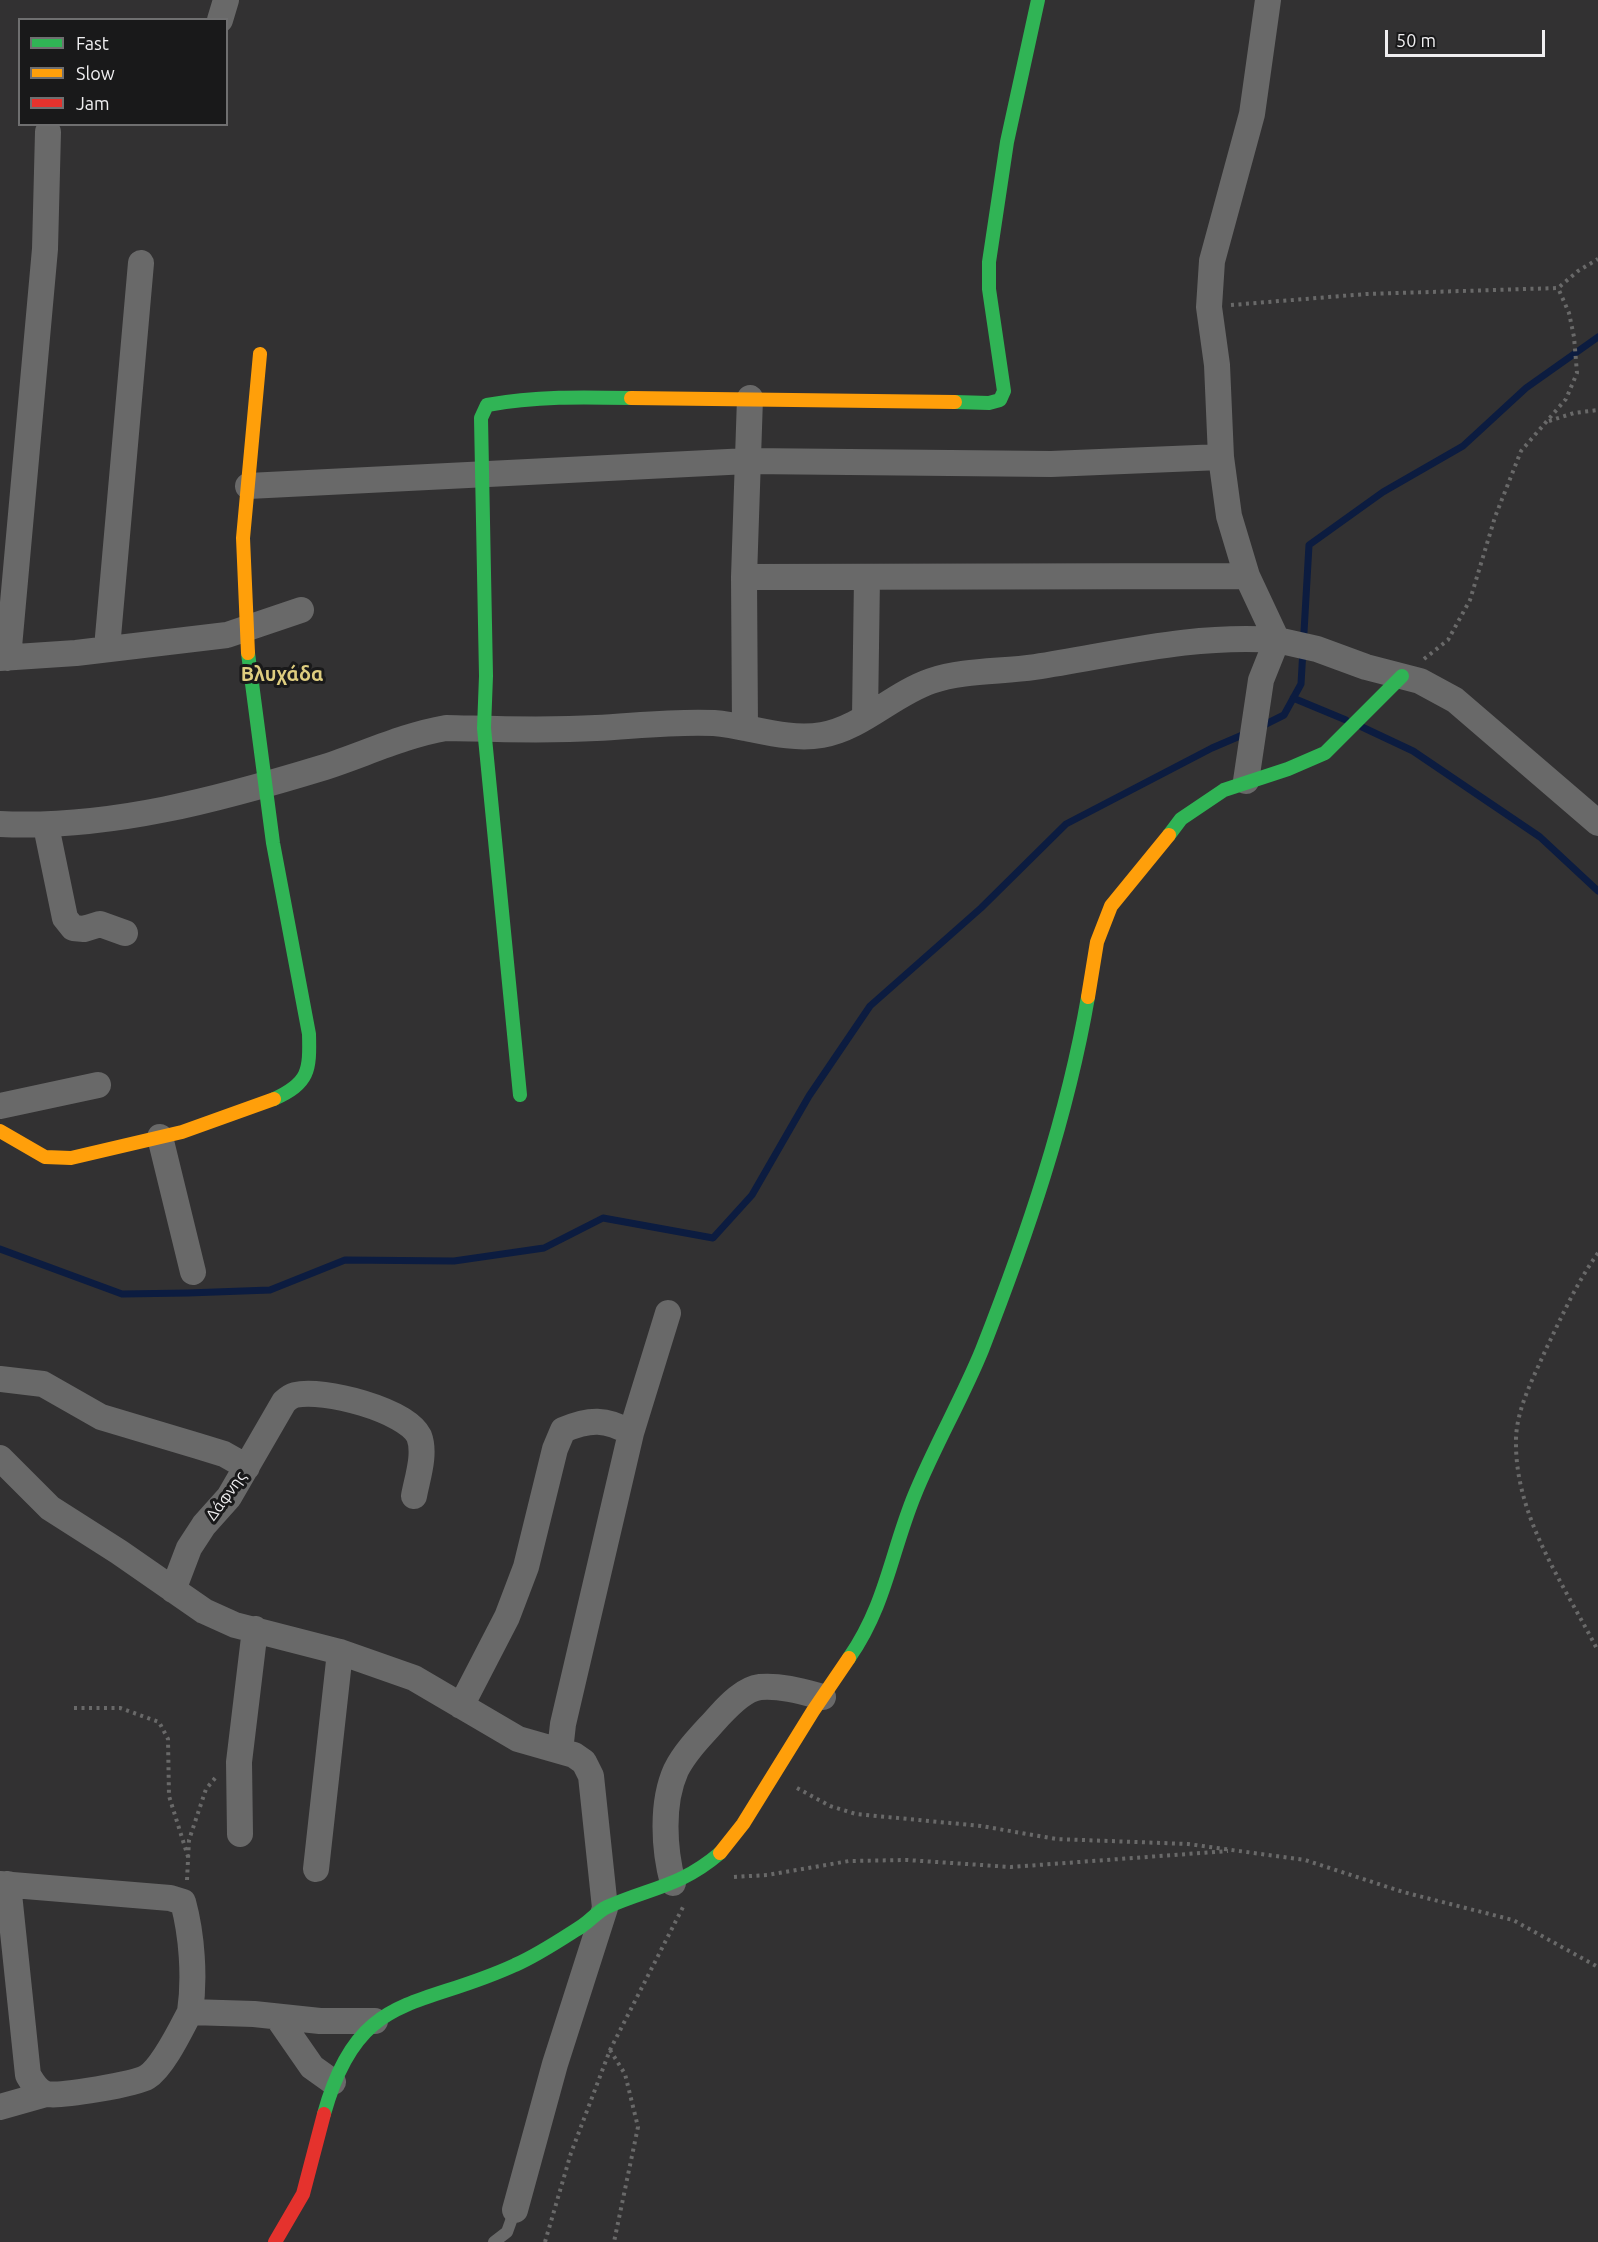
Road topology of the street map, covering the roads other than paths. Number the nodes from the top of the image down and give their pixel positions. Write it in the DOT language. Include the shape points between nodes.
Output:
graph roads {
  1 [pos="226,0"];
  2 [pos="1038,0"];
  3 [pos="1268,0"];
  4 [pos="221,18"];
  5 [pos="48,132"];
  6 [pos="141,263"];
  7 [pos="261,354"];
  8 [pos="750,398"];
  9 [pos="1221,457"];
  10 [pos="748,461"];
  11 [pos="481,475"];
  12 [pos="248,486"];
  13 [pos="1247,576"];
  14 [pos="744,577"];
  15 [pos="867,577"];
  16 [pos="302,610"];
  17 [pos="245,631"];
  18 [pos="1277,640"];
  19 [pos="107,648"];
  20 [pos="4,658"];
  21 [pos="1402,676"];
  22 [pos="865,717"];
  23 [pos="745,728"];
  24 [pos="484,729"];
  25 [pos="1246,781"];
  26 [pos="266,784"];
  27 [pos="1598,823"];
  28 [pos="0,824"];
  29 [pos="46,826"];
  30 [pos="125,933"];
  31 [pos="98,1085"];
  32 [pos="520,1095"];
  33 [pos="0,1106"];
  34 [pos="0,1131"];
  35 [pos="160,1137"];
  36 [pos="193,1272"];
  37 [pos="668,1313"];
  38 [pos="0,1379"];
  39 [pos="630,1433"];
  40 [pos="0,1458"];
  41 [pos="247,1467"];
  42 [pos="414,1496"];
  43 [pos="173,1590"];
  44 [pos="255,1629"];
  45 [pos="340,1652"];
  46 [pos="823,1697"];
  47 [pos="461,1706"];
  48 [pos="560,1751"];
  49 [pos="240,1834"];
  50 [pos="315,1869"];
  51 [pos="673,1883"];
  52 [pos="4,1884"];
  53 [pos="605,1908"];
  54 [pos="190,2012"];
  55 [pos="278,2018"];
  56 [pos="375,2021"];
  57 [pos="333,2082"];
  58 [pos="46,2094"];
  59 [pos="0,2107"];
  60 [pos="515,2210"];
  61 [pos="275,2242"];
  62 [pos="494,2242"];
  1 -- 4 [label="street"];
  2 -- 8 [label="street" via="1007,142 988,262 1003,396 989,403"];
  3 -- 9 [label="street" via="1252,114 1212,261 1209,307 1217,365"];
  5 -- 20 [label="street" via="45,249"];
  6 -- 19 [label="street"];
  7 -- 12 [label="street"];
  8 -- 10 [label="street"];
  8 -- 11 [label="street" via="566,398 488,405 481,418"];
  9 -- 10 [label="street" via="1052,464"];
  9 -- 13 [label="street" via="1229,516"];
  10 -- 11 [label="street"];
  10 -- 14 [label="street"];
  11 -- 12 [label="street"];
  11 -- 24 [label="street"];
  12 -- 17 [label="street" via="243,538"];
  13 -- 15 [label="street"];
  13 -- 18 [label="street"];
  14 -- 15 [label="street"];
  14 -- 23 [label="street"];
  15 -- 22 [label="street"];
  16 -- 17 [label="street"];
  17 -- 19 [label="street"];
  17 -- 26 [label="street"];
  18 -- 21 [label="street"];
  18 -- 22 [label="street" via="1206,639 1034,667 957,675 931,681"];
  18 -- 25 [label="street" via="1261,680"];
  19 -- 20 [label="street"];
  21 -- 25 [label="street" via="1325,753"];
  21 -- 27 [label="street" via="1455,700"];
  22 -- 23 [label="street" via="821,735 764,733"];
  23 -- 24 [label="street" via="692,723"];
  24 -- 26 [label="street" via="424,732"];
  24 -- 32 [label="street"];
  25 -- 46 [label="street" via="1214,795 1181,819 1123,889 1103,923 1060,1130 1001,1297 965,1388 925,1468 879,1606 864,1637"];
  26 -- 29 [label="street" via="176,808"];
  26 -- 35 [label="street" via="273,843 309,1034 310,1065 302,1082 282,1097"];
  28 -- 29 [label="street"];
  29 -- 30 [label="street" via="65,918 73,928 100,924"];
  31 -- 33 [label="street"];
  34 -- 35 [label="street" via="41,1156 66,1161"];
  35 -- 36 [label="street"];
  37 -- 39 [label="street"];
  38 -- 41 [label="street" via="43,1384 101,1417 224,1454"];
  39 -- 47 [label="street" via="599,1420 563,1430 522,1577 507,1617"];
  39 -- 48 [label="street"];
  40 -- 43 [label="street" via="50,1508"];
  41 -- 42 [label="street, Δάφνης" via="284,1402 293,1395 323,1395 395,1415 413,1426 420,1439 421,1455"];
  41 -- 43 [label="street, Δάφνης" via="189,1548"];
  43 -- 44 [label="street" via="204,1611"];
  44 -- 45 [label="street"];
  44 -- 49 [label="street" via="239,1762"];
  45 -- 47 [label="street" via="414,1678"];
  45 -- 50 [label="street"];
  46 -- 51 [label="street" via="722,1851 698,1872"];
  46 -- 51 [label="street" via="759,1687 744,1693 694,1744 676,1771 669,1796 666,1857"];
  47 -- 48 [label="street" via="518,1739"];
  48 -- 53 [label="street" via="584,1762 591,1776"];
  51 -- 53 [label="street"];
  52 -- 54 [label="street" via="183,1902 193,1996"];
  52 -- 58 [label="street" via="28,2075 38,2090"];
  53 -- 56 [label="street" via="584,1925 515,1965 403,2005"];
  53 -- 60 [label="street" via="555,2064"];
  54 -- 55 [label="street"];
  54 -- 58 [label="street" via="158,2068 146,2078 63,2095"];
  55 -- 56 [label="street"];
  55 -- 57 [label="street" via="312,2067"];
  56 -- 57 [label="street" via="348,2051"];
  57 -- 61 [label="street" via="303,2194"];
  58 -- 59 [label="street"];
  60 -- 62 [label="lane" via="507,2232"];
}
